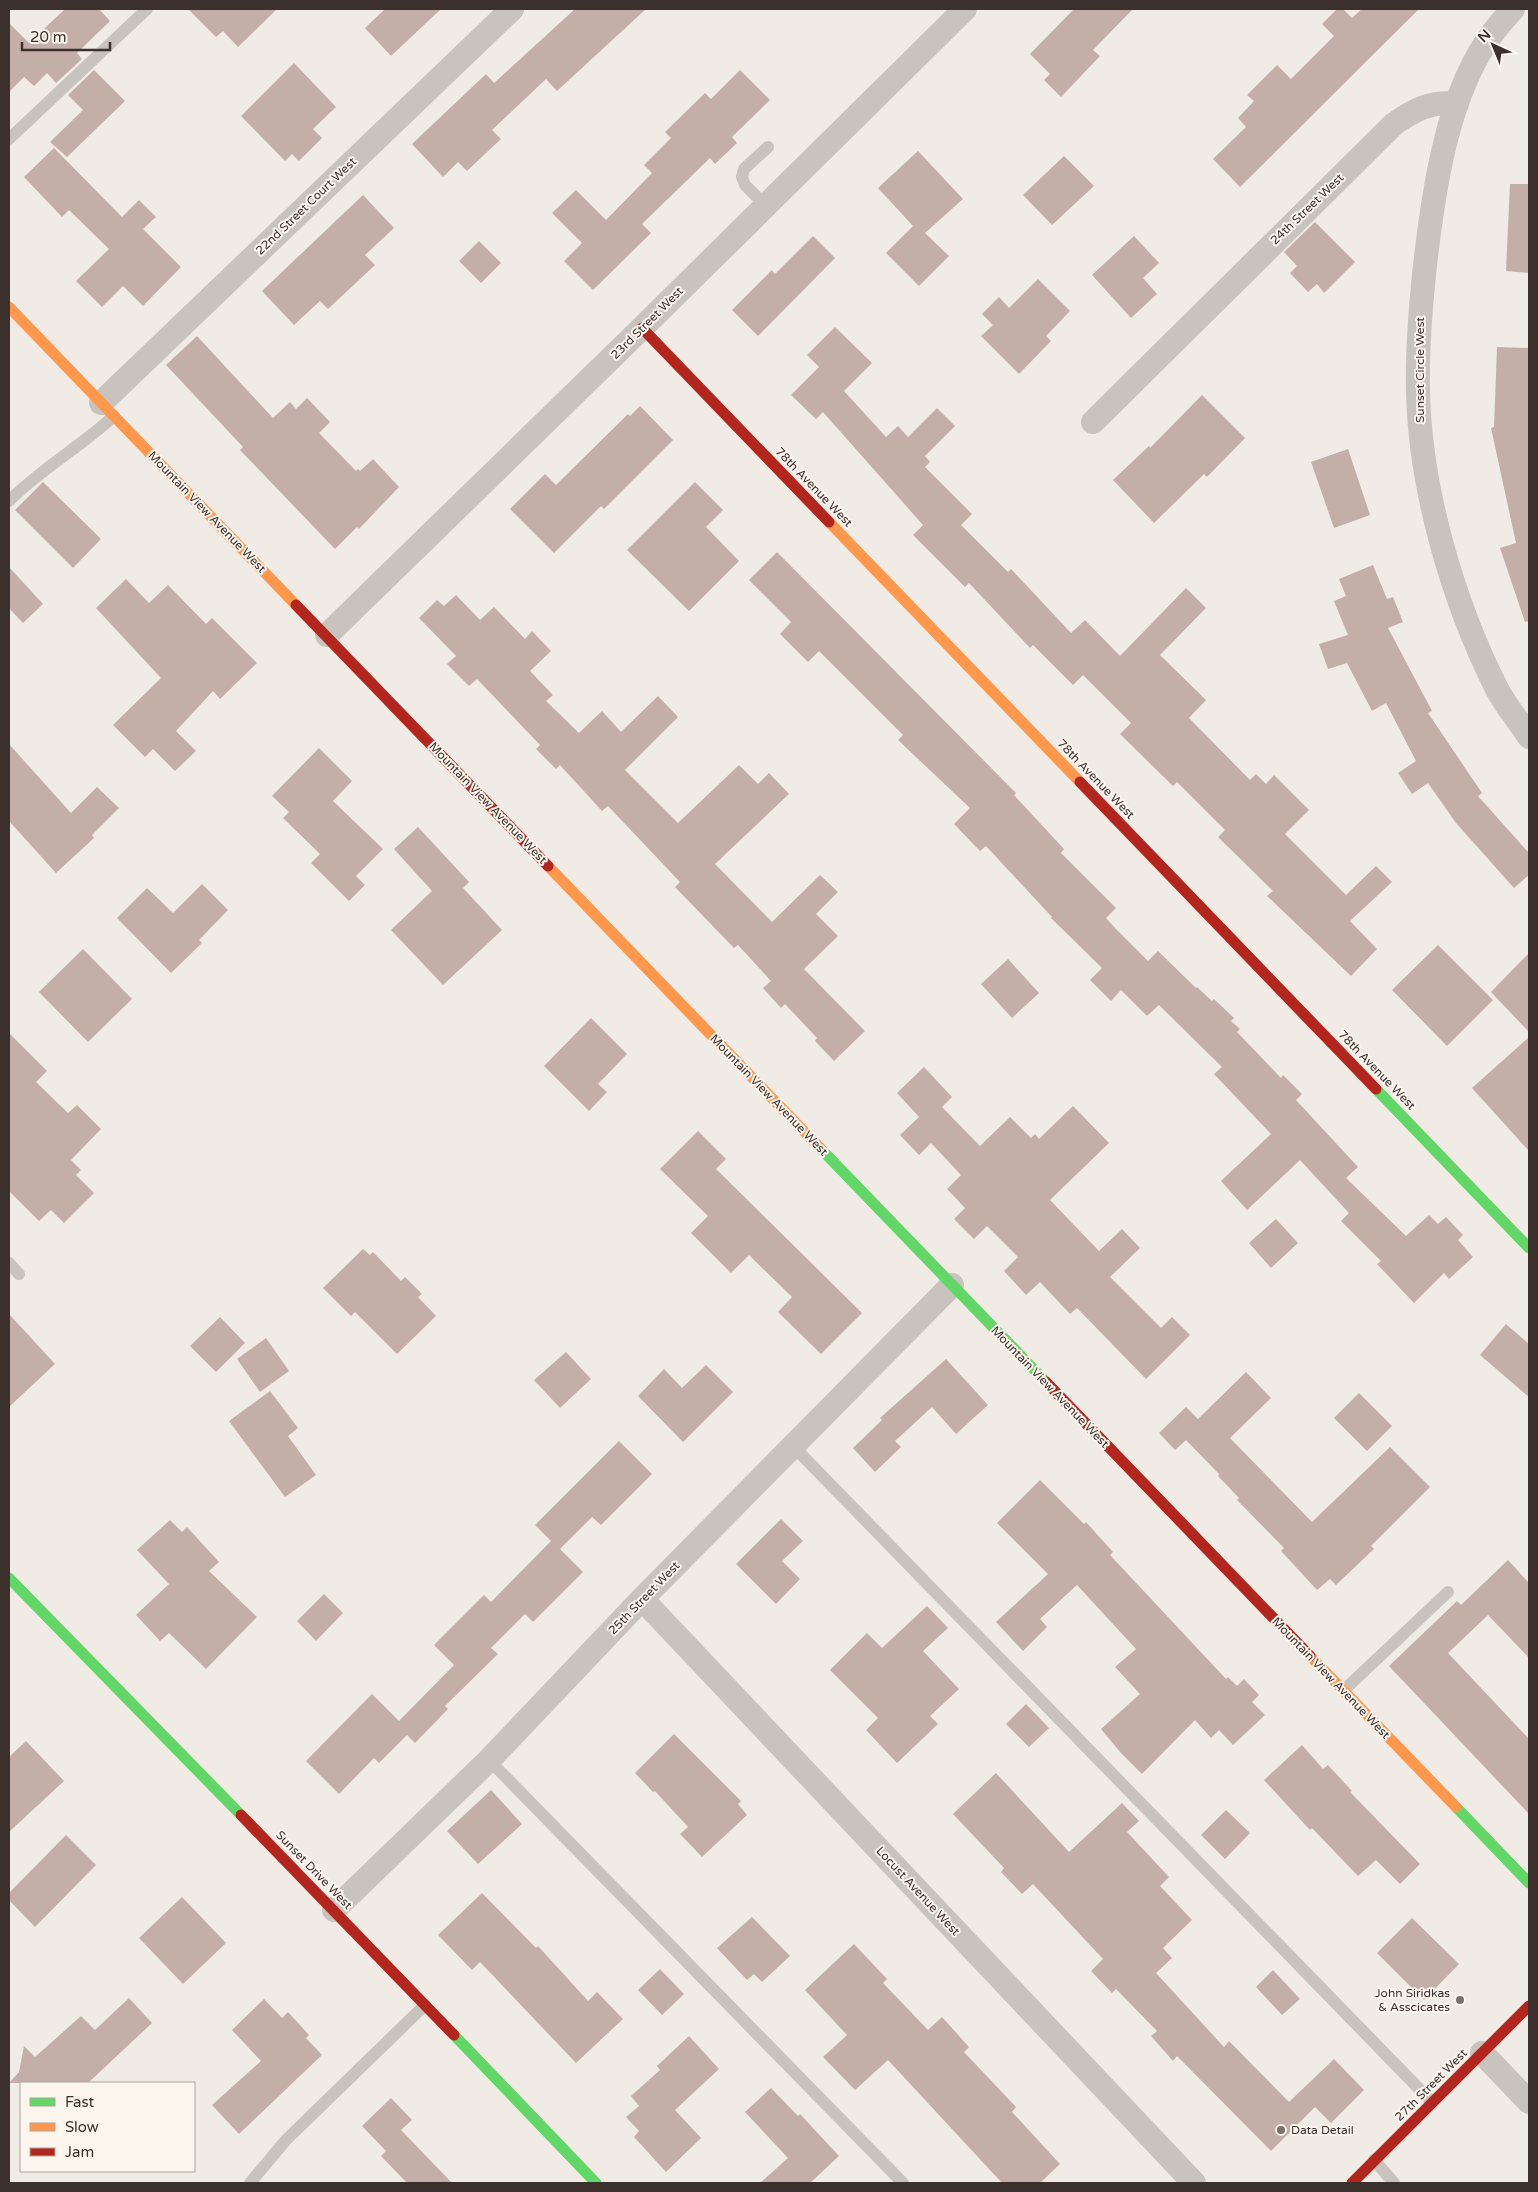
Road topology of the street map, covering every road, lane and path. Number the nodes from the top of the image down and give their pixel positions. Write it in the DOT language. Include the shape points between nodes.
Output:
graph roads {
  1 [pos="147,9"];
  2 [pos="512,9"];
  3 [pos="965,9"];
  4 [pos="1513,9"];
  5 [pos="1458,104"];
  6 [pos="9,139"];
  7 [pos="768,146"];
  8 [pos="766,206"];
  9 [pos="9,307"];
  10 [pos="642,328"];
  11 [pos="107,410"];
  12 [pos="1093,422"];
  13 [pos="9,501"];
  14 [pos="327,635"];
  15 [pos="1529,737"];
  16 [pos="1529,1248"];
  17 [pos="9,1263"];
  18 [pos="19,1274"];
  19 [pos="952,1285"];
  20 [pos="793,1446"];
  21 [pos="9,1578"];
  22 [pos="1448,1592"];
  23 [pos="642,1599"];
  24 [pos="1344,1690"];
  25 [pos="489,1760"];
  26 [pos="1529,1883"];
  27 [pos="334,1910"];
  28 [pos="426,2005"];
  29 [pos="1529,2006"];
  30 [pos="1482,2053"];
  31 [pos="1432,2102"];
  32 [pos="1529,2102"];
  33 [pos="1374,2160"];
  34 [pos="250,2183"];
  35 [pos="596,2183"];
  36 [pos="903,2183"];
  37 [pos="1194,2183"];
  38 [pos="1352,2183"];
  39 [pos="1394,2183"];
  1 -- 6 [label="lane"];
  2 -- 11 [label="street, 22nd Street Court West"];
  3 -- 8 [label="street, 23rd Street West"];
  4 -- 5 [label="street" via="1480,52"];
  5 -- 12 [label="street, 24th Street West" via="1427,105 1394,124"];
  5 -- 15 [label="street, Sunset Circle West" via="1435,197 1421,299 1418,393 1423,454 1450,571 1470,628 1498,690"];
  7 -- 8 [label="lane" via="744,169 742,177 745,185"];
  8 -- 10 [label="street, 23rd Street West"];
  9 -- 11 [label="street, Mountain View Avenue West"];
  10 -- 14 [label="street, 23rd Street West"];
  10 -- 16 [label="street, 78th Avenue West"];
  11 -- 13 [label="lane" via="90,438 24,485"];
  11 -- 14 [label="street, Mountain View Avenue West"];
  14 -- 19 [label="street, Mountain View Avenue West"];
  17 -- 18 [label="lane"];
  19 -- 20 [label="street, 25th Street West"];
  19 -- 24 [label="street, Mountain View Avenue West"];
  20 -- 23 [label="street, 25th Street West"];
  20 -- 31 [label="lane"];
  21 -- 27 [label="street, Sunset Drive West"];
  22 -- 24 [label="lane"];
  23 -- 25 [label="street, 25th Street West"];
  23 -- 37 [label="street, Locust Avenue West"];
  24 -- 26 [label="street, Mountain View Avenue West"];
  25 -- 27 [label="street, 25th Street West"];
  25 -- 36 [label="lane"];
  27 -- 28 [label="street, Sunset Drive West"];
  28 -- 34 [label="lane" via="286,2140"];
  28 -- 35 [label="street, Sunset Drive West"];
  29 -- 30 [label="street, 27th Street West"];
  30 -- 31 [label="street, 27th Street West"];
  30 -- 32 [label="street"];
  31 -- 33 [label="street, 27th Street West"];
  33 -- 38 [label="street, 27th Street West"];
  33 -- 39 [label="lane"];
}
